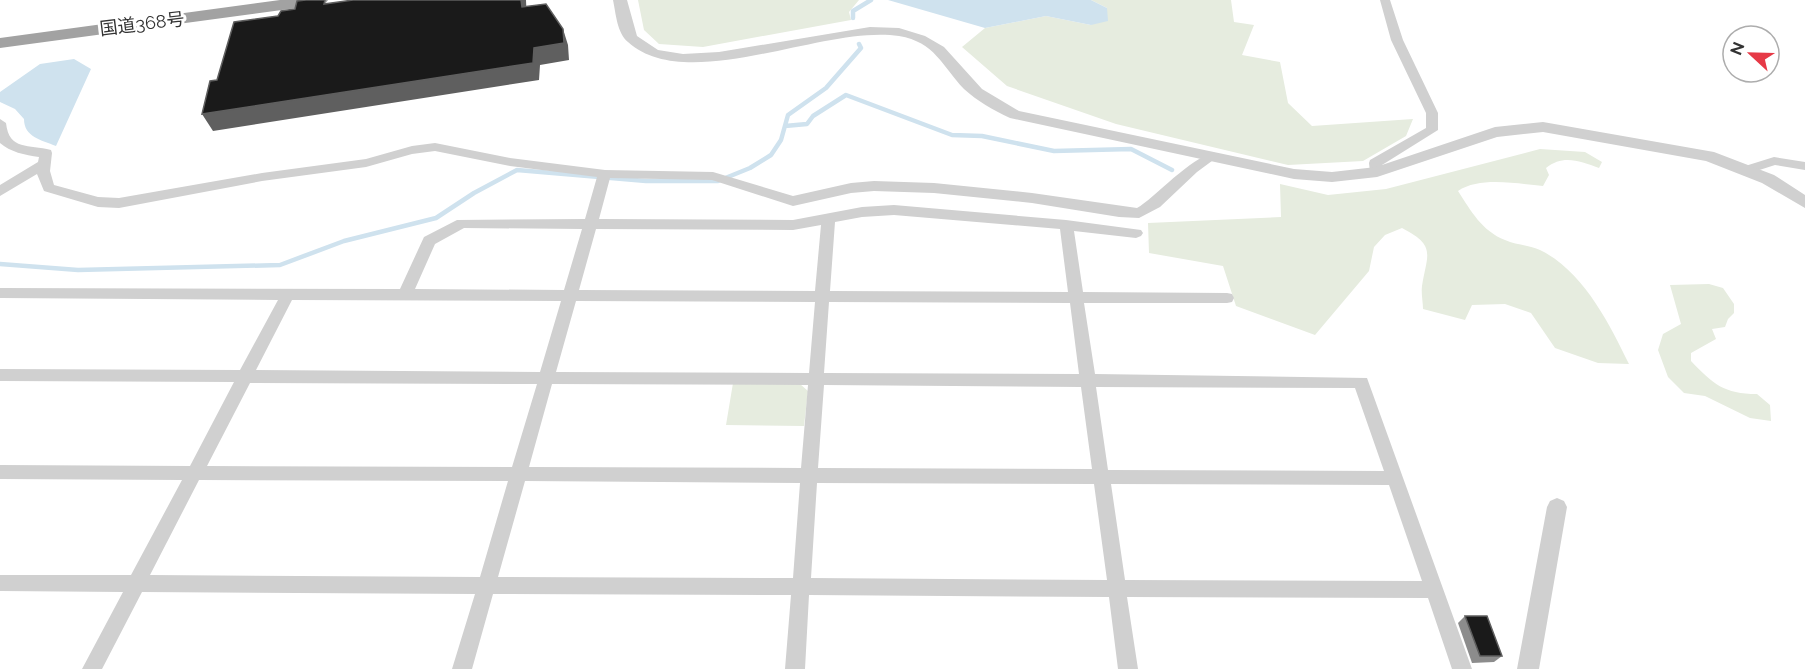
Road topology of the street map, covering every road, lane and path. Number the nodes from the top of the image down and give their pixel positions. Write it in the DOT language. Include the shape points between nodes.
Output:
graph roads {
  1 [pos="320,0"];
  2 [pos="620,0"];
  3 [pos="1385,0"];
  4 [pos="0,43"];
  5 [pos="0,123"];
  6 [pos="1210,158"];
  7 [pos="43,165"];
  8 [pos="1805,166"];
  9 [pos="1747,170"];
  10 [pos="1377,172"];
  11 [pos="603,179"];
  12 [pos="0,192"];
  13 [pos="1805,202"];
  14 [pos="828,219"];
  15 [pos="590,223"];
  16 [pos="1066,225"];
  17 [pos="1136,233"];
  18 [pos="288,294"];
  19 [pos="405,295"];
  20 [pos="2,296"];
  21 [pos="570,296"];
  22 [pos="822,297"];
  23 [pos="1076,298"];
  24 [pos="1227,298"];
  25 [pos="0,375"];
  26 [pos="243,376"];
  27 [pos="547,377"];
  28 [pos="818,378"];
  29 [pos="1087,380"];
  30 [pos="0,472"];
  31 [pos="194,472"];
  32 [pos="519,473"];
  33 [pos="809,476"];
  34 [pos="1102,476"];
  35 [pos="1394,478"];
  36 [pos="1557,507"];
  37 [pos="0,583"];
  38 [pos="136,585"];
  39 [pos="486,585"];
  40 [pos="802,588"];
  41 [pos="1117,590"];
  42 [pos="1435,590"];
  43 [pos="92,669"];
  44 [pos="462,669"];
  45 [pos="795,669"];
  46 [pos="1128,669"];
  47 [pos="1462,669"];
  48 [pos="1529,669"];
  1 -- 4 [label="highway, 国道368号"];
  2 -- 6 [label="street" via="630,37 666,57 707,58 864,30 899,33 934,46 981,97 1015,115"];
  3 -- 10 [label="street" via="1397,40 1432,113 1432,130 1375,163"];
  5 -- 7 [label="street" via="1,133 15,147 46,153"];
  6 -- 10 [label="street" via="1315,177"];
  6 -- 11 [label="street" via="1139,213 922,188 850,188 793,201 713,176"];
  7 -- 11 [label="street" via="44,182 49,188 119,203 366,163 428,147"];
  7 -- 12 [label="street"];
  8 -- 9 [label="street" via="1774,161"];
  9 -- 10 [label="street" via="1709,156 1543,127 1495,132"];
  9 -- 13 [label="street"];
  11 -- 15 [label="street"];
  14 -- 15 [label="street" via="793,225"];
  14 -- 16 [label="street" via="894,210"];
  14 -- 22 [label="street"];
  15 -- 19 [label="street" via="462,223 429,241"];
  15 -- 21 [label="street"];
  16 -- 17 [label="street"];
  16 -- 23 [label="street"];
  18 -- 19 [label="street"];
  18 -- 20 [label="street"];
  18 -- 26 [label="street"];
  19 -- 21 [label="street"];
  21 -- 22 [label="street"];
  21 -- 27 [label="street"];
  22 -- 23 [label="street"];
  22 -- 28 [label="street"];
  23 -- 24 [label="street"];
  23 -- 29 [label="street"];
  25 -- 26 [label="street"];
  26 -- 27 [label="street"];
  26 -- 31 [label="street"];
  27 -- 28 [label="street"];
  27 -- 32 [label="street"];
  28 -- 29 [label="street"];
  28 -- 33 [label="street"];
  29 -- 34 [label="street"];
  29 -- 35 [label="street" via="1361,382"];
  30 -- 31 [label="street"];
  31 -- 32 [label="street"];
  31 -- 38 [label="street"];
  32 -- 33 [label="street"];
  32 -- 39 [label="street"];
  33 -- 34 [label="street"];
  33 -- 40 [label="street"];
  34 -- 35 [label="street"];
  34 -- 41 [label="street"];
  35 -- 42 [label="street"];
  36 -- 48 [label="street"];
  37 -- 38 [label="street"];
  38 -- 39 [label="street"];
  38 -- 43 [label="street"];
  39 -- 40 [label="street"];
  39 -- 44 [label="street"];
  40 -- 41 [label="street"];
  40 -- 45 [label="street"];
  41 -- 42 [label="street"];
  41 -- 46 [label="street"];
  42 -- 47 [label="street"];
}
